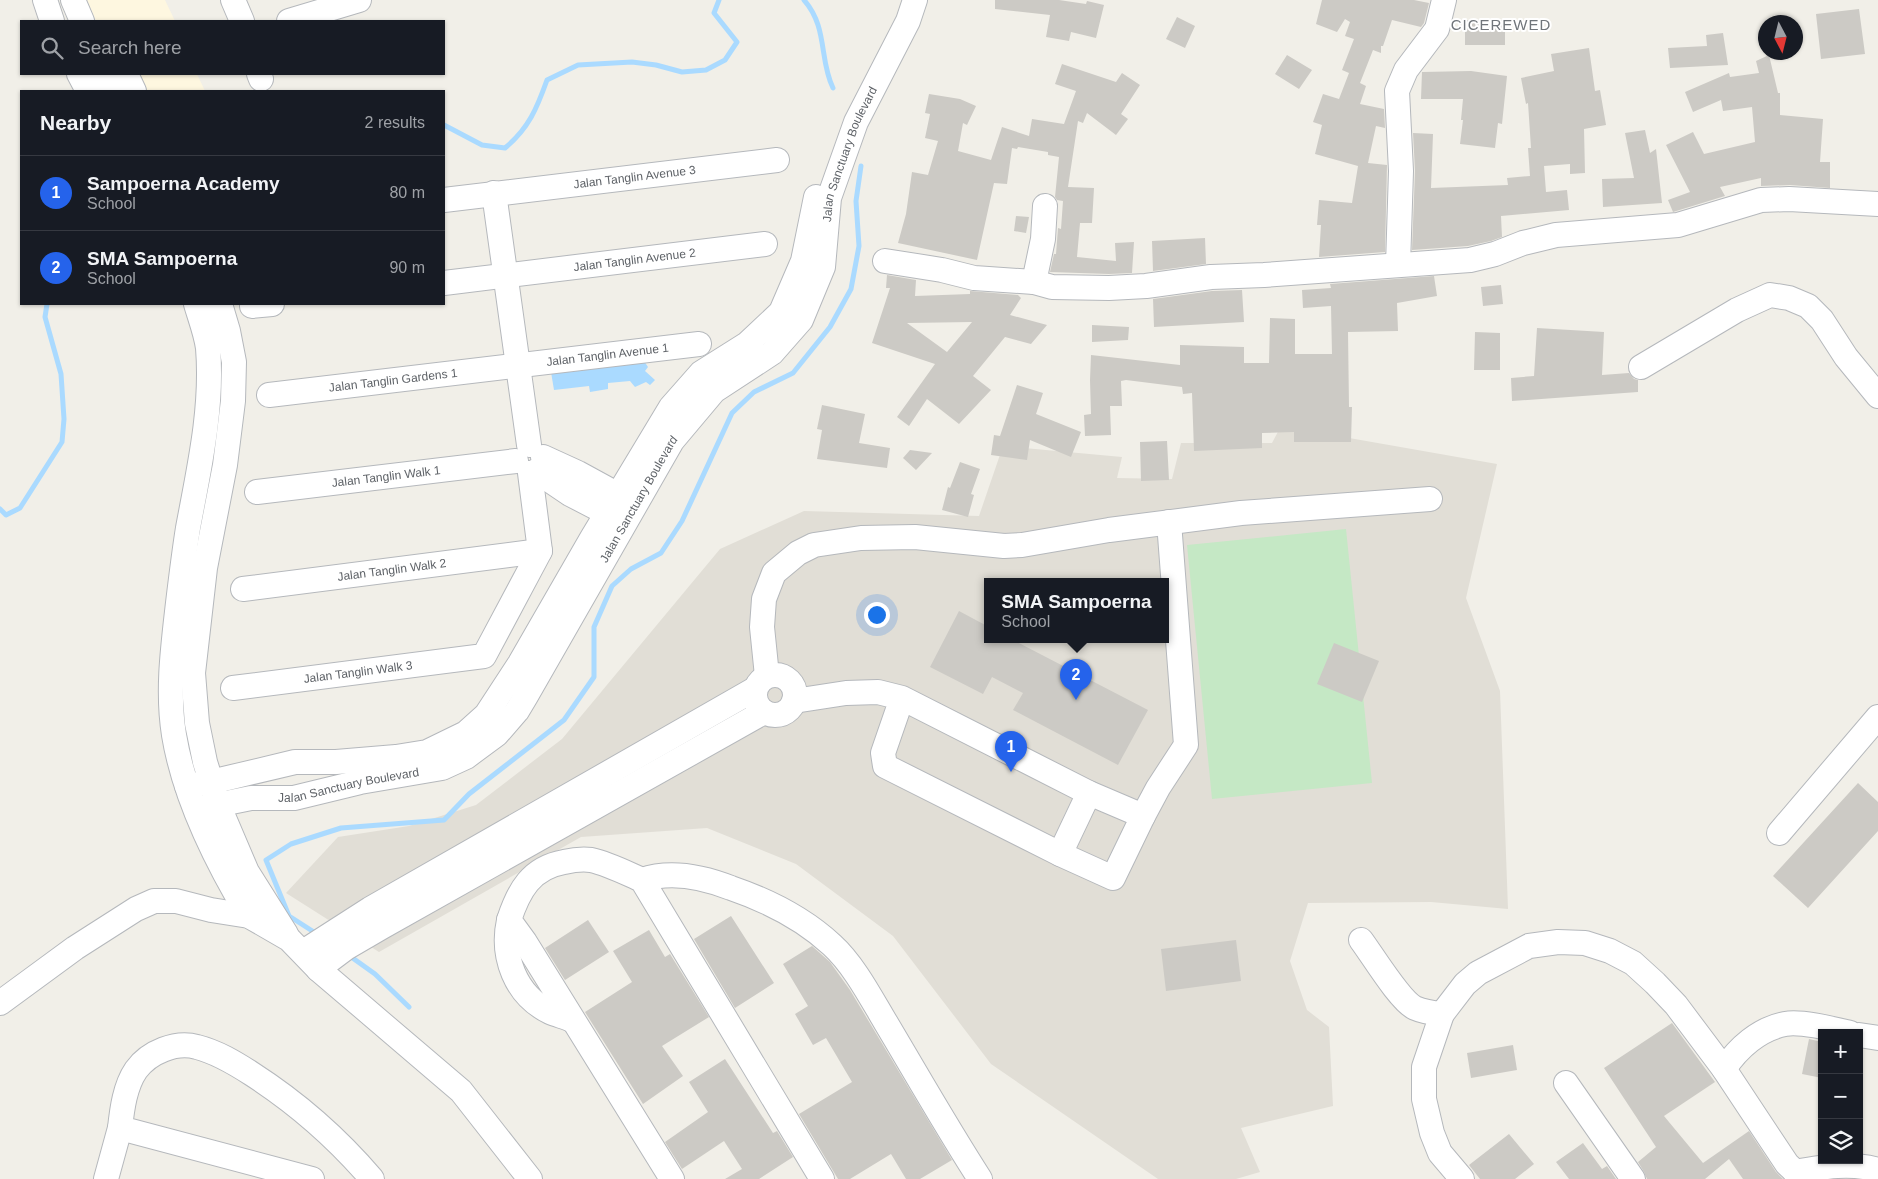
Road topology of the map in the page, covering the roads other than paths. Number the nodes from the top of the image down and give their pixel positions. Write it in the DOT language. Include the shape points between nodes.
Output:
graph roads {
  1 [pos="45,0"];
  2 [pos="73,0"];
  3 [pos="233,0"];
  4 [pos="359,0"];
  5 [pos="898,0"];
  6 [pos="915,0"];
  7 [pos="1444,0"];
  8 [pos="52,20"];
  9 [pos="82,20"];
  10 [pos="242,20"];
  11 [pos="291,20"];
  12 [pos="80,75"];
  13 [pos="103,75"];
  14 [pos="126,75"];
  15 [pos="87,90"];
  16 [pos="110,90"];
  17 [pos="134,90"];
  18 [pos="776,160"];
  19 [pos="494,193"];
  20 [pos="445,200"];
  21 [pos="1878,204"];
  22 [pos="1045,206"];
  23 [pos="765,244"];
  24 [pos="885,261"];
  25 [pos="1398,265"];
  26 [pos="505,276"];
  27 [pos="1034,282"];
  28 [pos="445,283"];
  29 [pos="196,305"];
  30 [pos="220,305"];
  31 [pos="699,344"];
  32 [pos="518,365"];
  33 [pos="1641,367"];
  34 [pos="269,395"];
  35 [pos="1878,396"];
  36 [pos="531,461"];
  37 [pos="257,492"];
  38 [pos="1430,499"];
  39 [pos="622,509"];
  40 [pos="1169,522"];
  41 [pos="540,551"];
  42 [pos="243,589"];
  43 [pos="761,683"];
  44 [pos="233,688"];
  45 [pos="902,698"];
  46 [pos="794,701"];
  47 [pos="764,712"];
  48 [pos="1878,717"];
  49 [pos="336,762"];
  50 [pos="249,773"];
  51 [pos="340,787"];
  52 [pos="1089,793"];
  53 [pos="251,798"];
  54 [pos="209,799"];
  55 [pos="1143,816"];
  56 [pos="1779,833"];
  57 [pos="1060,854"];
  58 [pos="642,880"];
  59 [pos="249,916"];
  60 [pos="1362,940"];
  61 [pos="321,948"];
  62 [pos="0,1003"];
  63 [pos="1442,1014"];
  64 [pos="1831,1029"];
  65 [pos="1863,1035"];
  66 [pos="1878,1038"];
  67 [pos="1724,1069"];
  68 [pos="1566,1083"];
  69 [pos="120,1128"];
  70 [pos="1878,1170"];
  71 [pos="1798,1175"];
  72 [pos="106,1179"];
  73 [pos="312,1179"];
  74 [pos="372,1179"];
  75 [pos="530,1179"];
  76 [pos="672,1179"];
  77 [pos="822,1179"];
  78 [pos="980,1179"];
  79 [pos="1462,1179"];
  80 [pos="1633,1179"];
  1 -- 8 [label="street"];
  2 -- 9 [label="street"];
  3 -- 10 [label="street"];
  4 -- 11 [label="street"];
  5 -- 39 [label="street, Jalan Sanctuary Boulevard" via="819,184 803,262 781,312 747,344 701,373 671,407"];
  6 -- 39 [label="street, Jalan Sanctuary Boulevard" via="908,21 856,122 832,189 823,267 801,320 772,353 714,391"];
  7 -- 25 [label="street" via="1437,29 1406,70 1397,90 1401,171"];
  12 -- 15 [label="street"];
  13 -- 16 [label="street"];
  14 -- 17 [label="street"];
  18 -- 19 [label="street, Jalan Tanglin Avenue 3"];
  19 -- 20 [label="street, Jalan Tanglin Avenue 3"];
  19 -- 26 [label="street"];
  21 -- 25 [label="street" via="1761,200 1678,225 1556,236 1470,260"];
  22 -- 27 [label="street" via="1043,239"];
  23 -- 26 [label="street, Jalan Tanglin Avenue 2"];
  24 -- 27 [label="street" via="974,278"];
  25 -- 27 [label="street" via="1211,277 1109,288 1052,287"];
  26 -- 28 [label="street, Jalan Tanglin Avenue 2"];
  26 -- 32 [label="street"];
  29 -- 54 [label="street" via="208,346 209,388 204,444 173,643 170,687 174,735 187,786"];
  30 -- 54 [label="street" via="234,362 233,401 226,464 205,568 193,673"];
  31 -- 32 [label="street, Jalan Tanglin Avenue 1"];
  32 -- 34 [label="street, Jalan Tanglin Gardens 1"];
  32 -- 36 [label="street"];
  33 -- 35 [label="street" via="1737,310 1770,295 1808,306"];
  36 -- 37 [label="street, Jalan Tanglin Walk 1"];
  36 -- 39 [label="street"];
  36 -- 41 [label="street"];
  38 -- 40 [label="street" via="1241,513"];
  39 -- 49 [label="street, Jalan Sanctuary Boulevard" via="486,715 466,733 427,752"];
  39 -- 51 [label="street, Jalan Sanctuary Boulevard" via="517,711 497,734 466,757 442,768"];
  40 -- 43 [label="street" via="1013,545 914,537 861,538 814,545 798,553 774,573 764,599"];
  40 -- 55 [label="street" via="1186,745"];
  41 -- 42 [label="street, Jalan Tanglin Walk 2"];
  41 -- 44 [label="street, Jalan Tanglin Walk 3" via="484,656"];
  43 -- 46 [label="street" via="781,676 792,685"];
  43 -- 47 [label="street" via="756,702"];
  43 -- 61 [label="street" via="370,909"];
  45 -- 46 [label="street" via="878,692"];
  45 -- 52 [label="street"];
  45 -- 57 [label="street" via="882,753 885,766"];
  46 -- 47 [label="street" via="782,714"];
  47 -- 61 [label="street"];
  48 -- 56 [label="street"];
  49 -- 50 [label="street, Jalan Sanctuary Boulevard" via="282,763"];
  49 -- 51 [label="street"];
  50 -- 53 [label="street"];
  50 -- 54 [label="street, Jalan Sanctuary Boulevard"];
  51 -- 53 [label="street, Jalan Sanctuary Boulevard" via="294,798"];
  52 -- 55 [label="street"];
  52 -- 57 [label="street"];
  53 -- 54 [label="street, Jalan Sanctuary Boulevard"];
  54 -- 59 [label="street" via="226,877"];
  54 -- 61 [label="street" via="247,872"];
  55 -- 57 [label="street" via="1113,878"];
  58 -- 76 [label="street" via="591,860 545,867 525,885 509,920"];
  58 -- 77 [label="street"];
  58 -- 78 [label="street" via="667,874 718,883 776,906 813,928 834,947 867,992"];
  59 -- 61 [label="street"];
  59 -- 62 [label="street" via="176,901 154,901 75,948"];
  60 -- 63 [label="street" via="1413,1008"];
  61 -- 75 [label="street" via="461,1091"];
  63 -- 67 [label="street" via="1465,984 1509,956 1530,946 1585,943 1633,963 1676,1005"];
  63 -- 79 [label="street" via="1424,1066 1424,1099 1440,1153"];
  64 -- 67 [label="street" via="1787,1024 1768,1030 1734,1054"];
  65 -- 66 [label="street"];
  67 -- 71 [label="street" via="1787,1164"];
  68 -- 80 [label="street"];
  69 -- 72 [label="street"];
  69 -- 73 [label="street"];
  69 -- 74 [label="street" via="125,1100 136,1070 159,1051 183,1045 198,1047 230,1060 296,1104"];
  70 -- 71 [label="street" via="1851,1165 1824,1167"];
}
